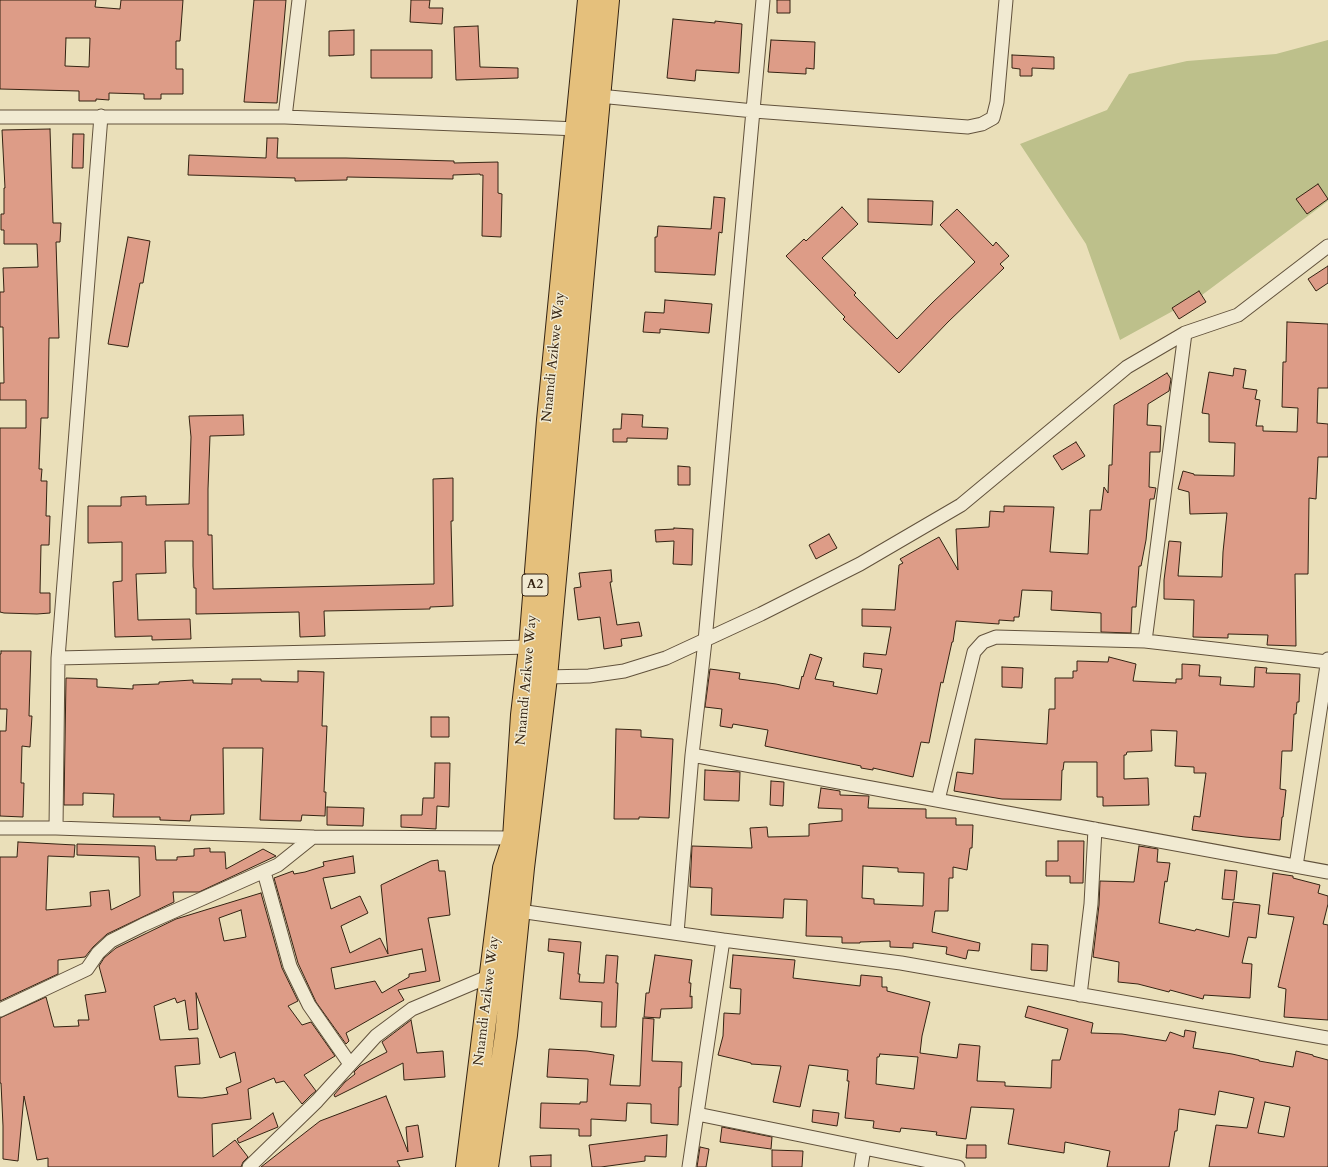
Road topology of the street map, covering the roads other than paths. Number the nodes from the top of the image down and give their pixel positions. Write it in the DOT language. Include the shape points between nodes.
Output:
graph roads {
  1 [pos="299,0"];
  2 [pos="590,0"];
  3 [pos="608,0"];
  4 [pos="763,0"];
  5 [pos="1006,0"];
  6 [pos="599,96"];
  7 [pos="754,111"];
  8 [pos="0,116"];
  9 [pos="101,116"];
  10 [pos="285,117"];
  11 [pos="578,129"];
  12 [pos="1328,246"];
  13 [pos="1186,333"];
  14 [pos="705,641"];
  15 [pos="1145,641"];
  16 [pos="530,647"];
  17 [pos="58,658"];
  18 [pos="1328,659"];
  19 [pos="1328,662"];
  20 [pos="546,677"];
  21 [pos="692,755"];
  22 [pos="938,800"];
  23 [pos="0,828"];
  24 [pos="56,828"];
  25 [pos="1095,829"];
  26 [pos="313,837"];
  27 [pos="514,838"];
  28 [pos="1296,866"];
  29 [pos="264,872"];
  30 [pos="1328,872"];
  31 [pos="519,911"];
  32 [pos="677,932"];
  33 [pos="723,940"];
  34 [pos="490,976"];
  35 [pos="1080,995"];
  36 [pos="0,1010"];
  37 [pos="1328,1038"];
  38 [pos="350,1064"];
  39 [pos="697,1114"];
  40 [pos="864,1148"];
  41 [pos="249,1167"];
  42 [pos="467,1167"];
  43 [pos="487,1167"];
  44 [pos="689,1167"];
  45 [pos="861,1167"];
  46 [pos="958,1167"];
  1 -- 10 [label="street"];
  2 -- 11 [label="highway, Nnamdi Azikwe Way / A2"];
  3 -- 6 [label="highway, Nnamdi Azikwe Way / A2"];
  4 -- 7 [label="street"];
  5 -- 7 [label="street" via="997,102 993,118 982,124 968,127"];
  6 -- 7 [label="street"];
  6 -- 20 [label="highway, Nnamdi Azikwe Way / A2"];
  7 -- 14 [label="street"];
  8 -- 9 [label="street"];
  9 -- 10 [label="street"];
  9 -- 17 [label="street"];
  10 -- 11 [label="street"];
  11 -- 16 [label="highway, Nnamdi Azikwe Way / A2" via="548,420"];
  12 -- 13 [label="street" via="1238,315"];
  13 -- 14 [label="street" via="1127,367 961,505 860,564"];
  13 -- 15 [label="street"];
  14 -- 20 [label="street" via="666,658 624,671 589,676"];
  14 -- 21 [label="street"];
  15 -- 19 [label="street"];
  15 -- 22 [label="street" via="996,637 983,642 974,652"];
  16 -- 17 [label="street"];
  16 -- 27 [label="highway, Nnamdi Azikwe Way / A2" via="522,715"];
  17 -- 24 [label="street"];
  18 -- 19 [label="street"];
  19 -- 28 [label="street"];
  20 -- 31 [label="highway, Nnamdi Azikwe Way / A2"];
  21 -- 22 [label="street"];
  21 -- 32 [label="street"];
  22 -- 25 [label="street"];
  23 -- 24 [label="street"];
  24 -- 26 [label="street"];
  25 -- 28 [label="street"];
  25 -- 35 [label="street" via="1091,904"];
  26 -- 27 [label="street"];
  26 -- 29 [label="street" via="278,865"];
  27 -- 34 [label="highway, Nnamdi Azikwe Way / A2" via="504,868"];
  28 -- 30 [label="street"];
  29 -- 36 [label="street" via="143,924 111,941 98,953 87,969"];
  29 -- 38 [label="street" via="290,966 309,1005"];
  31 -- 32 [label="street"];
  31 -- 43 [label="highway, Nnamdi Azikwe Way / A2" via="506,1035"];
  32 -- 33 [label="street"];
  33 -- 35 [label="street" via="901,963"];
  33 -- 39 [label="street"];
  34 -- 38 [label="street" via="412,1009 376,1036"];
  34 -- 42 [label="highway, Nnamdi Azikwe Way / A2"];
  35 -- 37 [label="street"];
  38 -- 41 [label="street"];
  39 -- 40 [label="street"];
  39 -- 44 [label="street"];
  40 -- 45 [label="street"];
  40 -- 46 [label="street"];
}
